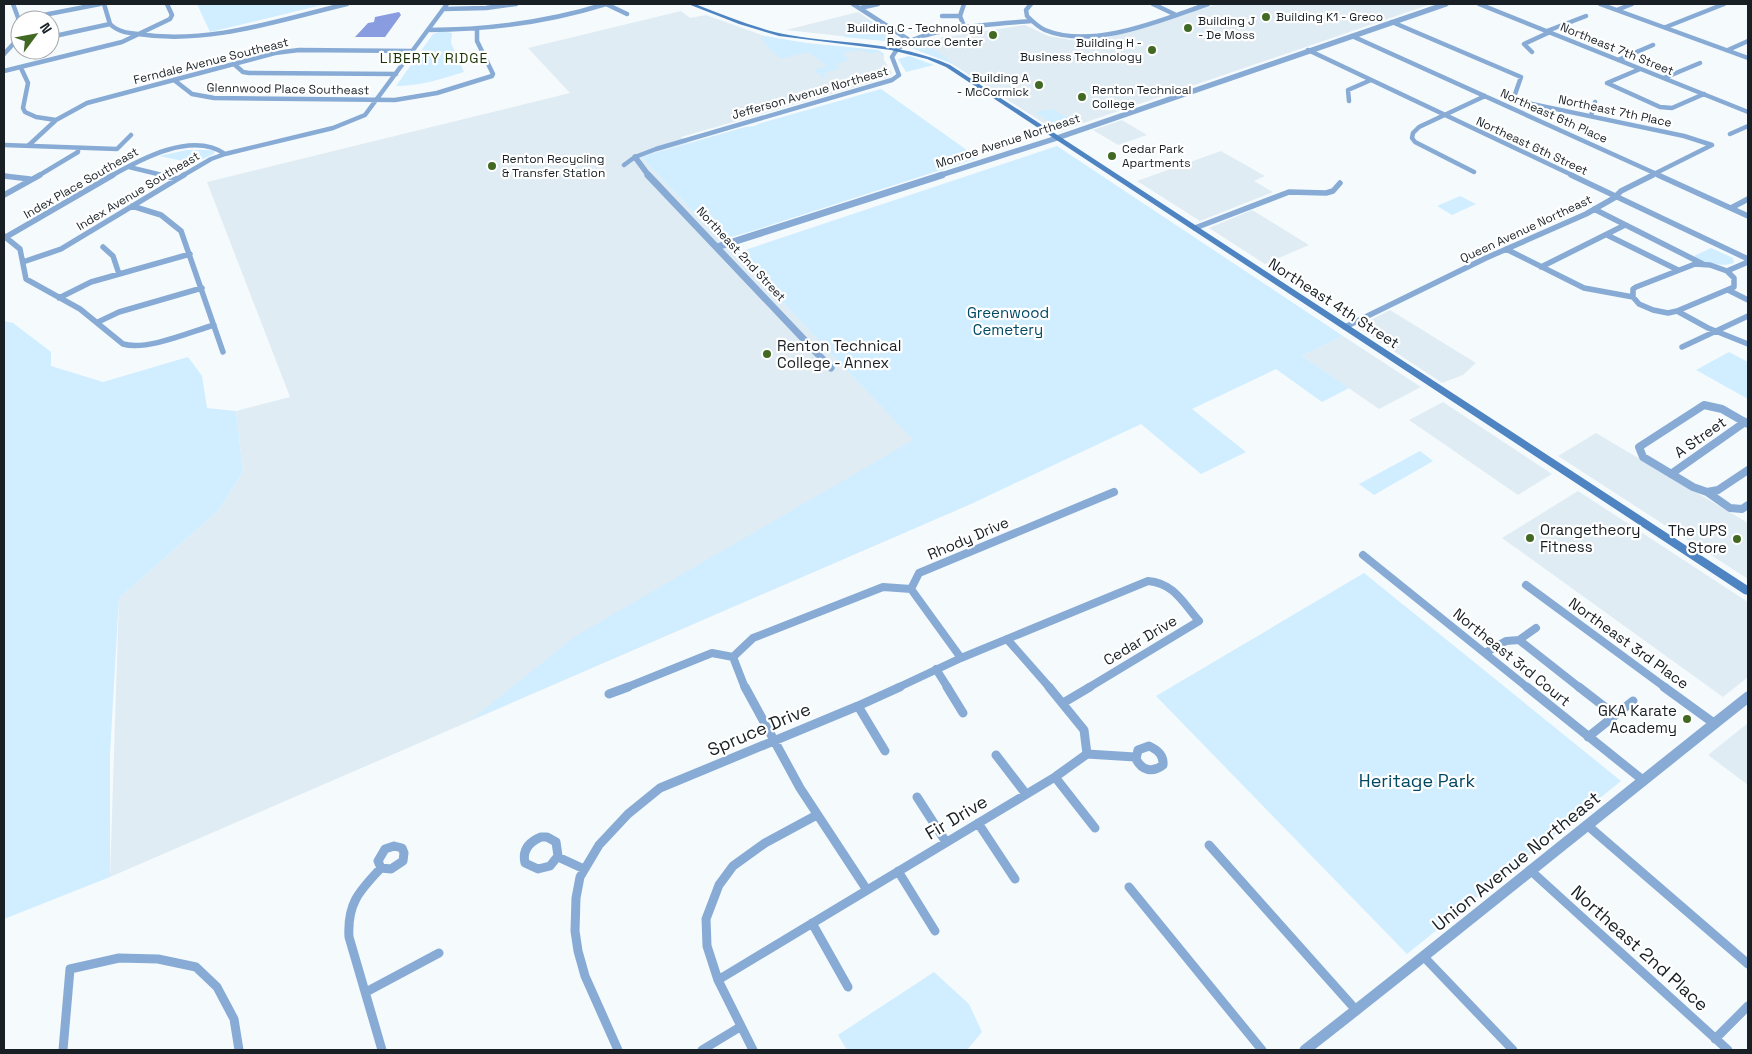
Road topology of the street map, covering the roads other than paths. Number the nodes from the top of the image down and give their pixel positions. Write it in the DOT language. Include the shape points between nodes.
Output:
graph roads {
  1 [pos="102,4"];
  2 [pos="167,4"];
  3 [pos="347,4"];
  4 [pos="447,4"];
  5 [pos="516,4"];
  6 [pos="606,4"];
  7 [pos="691,4"];
  8 [pos="853,4"];
  9 [pos="878,4"];
  10 [pos="964,4"];
  11 [pos="1030,4"];
  12 [pos="1153,4"];
  13 [pos="1208,4"];
  14 [pos="1446,4"];
  15 [pos="1479,4"];
  16 [pos="1600,4"];
  17 [pos="1632,4"];
  18 [pos="1724,4"];
  19 [pos="486,6"];
  20 [pos="860,8"];
  21 [pos="444,9"];
  22 [pos="1617,10"];
  23 [pos="60,13"];
  24 [pos="628,14"];
  25 [pos="1174,14"];
  26 [pos="942,16"];
  27 [pos="960,16"];
  28 [pos="1586,16"];
  29 [pos="1031,21"];
  30 [pos="1392,22"];
  31 [pos="110,24"];
  32 [pos="1666,27"];
  33 [pos="965,29"];
  34 [pos="428,30"];
  35 [pos="477,30"];
  36 [pos="1548,32"];
  37 [pos="60,35"];
  38 [pos="138,35"];
  39 [pos="1352,36"];
  40 [pos="909,40"];
  41 [pos="1748,41"];
  42 [pos="1653,45"];
  43 [pos="899,49"];
  44 [pos="1308,50"];
  45 [pos="1728,50"];
  46 [pos="413,51"];
  47 [pos="1532,52"];
  48 [pos="1748,58"];
  49 [pos="1618,60"];
  50 [pos="1700,63"];
  51 [pos="234,64"];
  52 [pos="21,68"];
  53 [pos="1640,69"];
  54 [pos="4,72"];
  55 [pos="396,74"];
  56 [pos="1664,78"];
  57 [pos="174,80"];
  58 [pos="1370,80"];
  59 [pos="1704,94"];
  60 [pos="1485,96"];
  61 [pos="378,100"];
  62 [pos="1349,100"];
  63 [pos="1512,100"];
  64 [pos="1595,102"];
  65 [pos="1502,104"];
  66 [pos="1748,112"];
  67 [pos="1442,115"];
  68 [pos="1591,116"];
  69 [pos="56,120"];
  70 [pos="1748,126"];
  71 [pos="1730,134"];
  72 [pos="131,135"];
  73 [pos="1057,138"];
  74 [pos="4,145"];
  75 [pos="29,145"];
  76 [pos="1712,145"];
  77 [pos="78,149"];
  78 [pos="225,154"];
  79 [pos="634,157"];
  80 [pos="624,165"];
  81 [pos="129,166"];
  82 [pos="1474,172"];
  83 [pos="1656,173"];
  84 [pos="4,176"];
  85 [pos="30,179"];
  86 [pos="177,179"];
  87 [pos="1340,183"];
  88 [pos="4,195"];
  89 [pos="1617,197"];
  90 [pos="1748,199"];
  91 [pos="132,206"];
  92 [pos="1731,208"];
  93 [pos="1594,209"];
  94 [pos="1748,216"];
  95 [pos="1625,225"];
  96 [pos="1195,228"];
  97 [pos="1606,235"];
  98 [pos="5,237"];
  99 [pos="103,247"];
  100 [pos="717,247"];
  101 [pos="1506,249"];
  102 [pos="190,254"];
  103 [pos="1748,260"];
  104 [pos="23,262"];
  105 [pos="1703,264"];
  106 [pos="1541,266"];
  107 [pos="1678,270"];
  108 [pos="1727,271"];
  109 [pos="119,274"];
  110 [pos="202,288"];
  111 [pos="1728,290"];
  112 [pos="1633,297"];
  113 [pos="59,298"];
  114 [pos="1748,300"];
  115 [pos="1677,311"];
  116 [pos="1748,316"];
  117 [pos="98,322"];
  118 [pos="214,325"];
  119 [pos="1345,327"];
  120 [pos="1717,331"];
  121 [pos="1748,344"];
  122 [pos="1682,347"];
  123 [pos="224,352"];
  124 [pos="831,368"];
  125 [pos="1747,423"];
  126 [pos="1748,470"];
  127 [pos="1671,474"];
  128 [pos="1114,492"];
  129 [pos="1707,492"];
  130 [pos="1745,507"];
  131 [pos="1363,554"];
  132 [pos="1148,581"];
  133 [pos="1526,584"];
  134 [pos="911,589"];
  135 [pos="1748,591"];
  136 [pos="1536,628"];
  137 [pos="1007,639"];
  138 [pos="1519,640"];
  139 [pos="1485,653"];
  140 [pos="733,657"];
  141 [pos="961,658"];
  142 [pos="936,669"];
  143 [pos="609,694"];
  144 [pos="1748,697"];
  145 [pos="1633,701"];
  146 [pos="1063,703"];
  147 [pos="858,706"];
  148 [pos="962,713"];
  149 [pos="1614,715"];
  150 [pos="1715,724"];
  151 [pos="1588,737"];
  152 [pos="773,741"];
  153 [pos="885,751"];
  154 [pos="1087,754"];
  155 [pos="996,755"];
  156 [pos="1135,757"];
  157 [pos="1055,776"];
  158 [pos="1644,781"];
  159 [pos="1026,794"];
  160 [pos="917,796"];
  161 [pos="815,816"];
  162 [pos="978,823"];
  163 [pos="1587,825"];
  164 [pos="1095,828"];
  165 [pos="946,842"];
  166 [pos="1209,845"];
  167 [pos="558,857"];
  168 [pos="381,868"];
  169 [pos="584,869"];
  170 [pos="1530,870"];
  171 [pos="898,871"];
  172 [pos="1015,879"];
  173 [pos="1128,887"];
  174 [pos="867,890"];
  175 [pos="812,923"];
  176 [pos="935,931"];
  177 [pos="439,952"];
  178 [pos="1424,957"];
  179 [pos="1748,964"];
  180 [pos="718,980"];
  181 [pos="848,987"];
  182 [pos="366,992"];
  183 [pos="1748,1006"];
  184 [pos="1356,1010"];
  185 [pos="740,1026"];
  186 [pos="1715,1039"];
  187 [pos="63,1050"];
  188 [pos="239,1050"];
  189 [pos="382,1050"];
  190 [pos="618,1050"];
  191 [pos="702,1050"];
  192 [pos="753,1050"];
  193 [pos="1262,1050"];
  194 [pos="1305,1050"];
  195 [pos="1513,1050"];
  196 [pos="1728,1050"];
  1 -- 23 [label="street"];
  1 -- 31 [label="street"];
  2 -- 38 [label="street" via="172,15 170,19"];
  3 -- 38 [label="street" via="225,33 190,37"];
  4 -- 21 [label="street"];
  5 -- 19 [label="street"];
  6 -- 24 [label="street"];
  6 -- 35 [label="street" via="568,15"];
  7 -- 43 [label="main road, Northeast 4th Street" via="790,37"];
  8 -- 20 [label="street"];
  9 -- 20 [label="street"];
  10 -- 27 [label="street"];
  11 -- 29 [label="street" via="1026,10"];
  12 -- 25 [label="street"];
  13 -- 25 [label="street"];
  14 -- 30 [label="street, Monroe Avenue Northeast"];
  15 -- 36 [label="street, Northeast 7th Street"];
  16 -- 22 [label="street"];
  17 -- 22 [label="street"];
  18 -- 32 [label="street"];
  19 -- 21 [label="street"];
  20 -- 40 [label="street"];
  21 -- 34 [label="street"];
  22 -- 32 [label="street"];
  25 -- 29 [label="street" via="1097,37 1058,35"];
  26 -- 27 [label="street"];
  27 -- 33 [label="street"];
  28 -- 36 [label="street"];
  29 -- 33 [label="street"];
  30 -- 39 [label="street, Monroe Avenue Northeast"];
  30 -- 63 [label="street" via="1521,77"];
  31 -- 37 [label="street"];
  31 -- 38 [label="street" via="123,32"];
  32 -- 45 [label="street"];
  33 -- 40 [label="street"];
  34 -- 35 [label="street"];
  34 -- 46 [label="street"];
  35 -- 61 [label="street, Glennwood Place Southeast" via="477,41 493,74 488,78 423,96"];
  36 -- 47 [label="street" via="1524,44"];
  36 -- 49 [label="street, Northeast 7th Street"];
  38 -- 52 [label="street" via="114,45"];
  39 -- 44 [label="street, Monroe Avenue Northeast"];
  39 -- 60 [label="street, Northeast 6th Place"];
  40 -- 43 [label="street, Jefferson Avenue Northeast"];
  41 -- 45 [label="street"];
  42 -- 49 [label="street"];
  43 -- 73 [label="main road, Northeast 4th Street" via="924,55 948,66"];
  43 -- 79 [label="street, Jefferson Avenue Northeast" via="892,58 899,75 892,80"];
  44 -- 58 [label="street, Northeast 6th Street"];
  44 -- 73 [label="street, Monroe Avenue Northeast"];
  45 -- 48 [label="street"];
  46 -- 51 [label="street, Ferndale Avenue Southeast" via="291,50"];
  46 -- 55 [label="street"];
  49 -- 53 [label="street, Northeast 7th Street"];
  50 -- 56 [label="street"];
  51 -- 55 [label="street" via="249,73"];
  51 -- 57 [label="street, Ferndale Avenue Southeast"];
  52 -- 54 [label="street"];
  52 -- 69 [label="street" via="28,83 25,112 36,118"];
  53 -- 56 [label="street, Northeast 7th Street"];
  53 -- 59 [label="street" via="1608,82 1610,86 1660,107 1672,108"];
  55 -- 61 [label="street"];
  56 -- 59 [label="street, Northeast 7th Street"];
  57 -- 61 [label="street, Glennwood Place Southeast" via="184,91 201,97"];
  57 -- 69 [label="street, Ferndale Avenue Southeast" via="87,104"];
  58 -- 62 [label="street" via="1348,90"];
  58 -- 67 [label="street, Northeast 6th Street"];
  59 -- 66 [label="street, Northeast 7th Street"];
  60 -- 65 [label="street, Northeast 6th Place"];
  60 -- 67 [label="street"];
  61 -- 78 [label="street, Index Avenue Southeast" via="366,115 352,122"];
  63 -- 65 [label="street"];
  63 -- 68 [label="street, Northeast 7th Place"];
  64 -- 68 [label="street"];
  65 -- 83 [label="street, Northeast 6th Place"];
  67 -- 82 [label="street" via="1414,129 1412,138 1425,148"];
  67 -- 89 [label="street, Northeast 6th Street"];
  68 -- 76 [label="street, Northeast 7th Place"];
  69 -- 75 [label="street, Ferndale Avenue Southeast"];
  70 -- 71 [label="street"];
  72 -- 77 [label="street" via="117,149"];
  73 -- 96 [label="main road, Northeast 4th Street"];
  73 -- 100 [label="street, Monroe Avenue Northeast"];
  74 -- 75 [label="street"];
  75 -- 77 [label="street"];
  76 -- 83 [label="street, Queen Avenue Northeast"];
  77 -- 85 [label="street" via="72,157"];
  78 -- 81 [label="street, Index Place Southeast" via="218,148 189,147 155,154"];
  78 -- 86 [label="street, Index Avenue Southeast"];
  79 -- 80 [label="street, Jefferson Avenue Northeast"];
  79 -- 100 [label="street, Northeast 2nd Street"];
  81 -- 86 [label="street"];
  81 -- 98 [label="street, Index Place Southeast"];
  83 -- 89 [label="street, Queen Avenue Northeast" via="1621,191"];
  83 -- 92 [label="street, Northeast 6th Place"];
  84 -- 85 [label="street"];
  85 -- 88 [label="street"];
  86 -- 91 [label="street, Index Avenue Southeast"];
  87 -- 96 [label="street" via="1331,192 1290,192"];
  89 -- 93 [label="street, Queen Avenue Northeast"];
  89 -- 103 [label="street, Northeast 6th Street"];
  90 -- 92 [label="street"];
  91 -- 102 [label="street" via="161,215 171,222 181,232"];
  91 -- 104 [label="street, Index Avenue Southeast" via="61,249"];
  92 -- 94 [label="street, Northeast 6th Place"];
  93 -- 95 [label="street"];
  93 -- 101 [label="street, Queen Avenue Northeast"];
  95 -- 97 [label="street"];
  95 -- 105 [label="street"];
  96 -- 119 [label="main road, Northeast 4th Street"];
  97 -- 106 [label="street"];
  97 -- 107 [label="street"];
  98 -- 104 [label="street" via="20,249"];
  99 -- 109 [label="street" via="113,256"];
  100 -- 124 [label="street, Northeast 2nd Street"];
  101 -- 106 [label="street"];
  101 -- 119 [label="street, Queen Avenue Northeast"];
  102 -- 109 [label="street"];
  102 -- 110 [label="street"];
  103 -- 108 [label="street"];
  104 -- 113 [label="street" via="26,279"];
  105 -- 107 [label="street"];
  105 -- 108 [label="street"];
  106 -- 112 [label="street" via="1584,288"];
  107 -- 112 [label="street" via="1636,287"];
  108 -- 111 [label="street" via="1735,281 1734,287"];
  109 -- 113 [label="street" via="92,282"];
  110 -- 117 [label="street" via="119,312"];
  110 -- 118 [label="street"];
  111 -- 114 [label="street"];
  111 -- 115 [label="street"];
  112 -- 115 [label="street" via="1653,310"];
  113 -- 117 [label="street"];
  115 -- 120 [label="street"];
  116 -- 120 [label="street"];
  117 -- 118 [label="street" via="123,344 138,346"];
  118 -- 123 [label="street"];
  119 -- 135 [label="main road, Northeast 4th Street"];
  120 -- 121 [label="street"];
  120 -- 122 [label="street"];
  125 -- 127 [label="street, A Street"];
  125 -- 127 [label="street" via="1722,409 1701,406 1641,444 1639,450 1643,457"];
  126 -- 129 [label="street" via="1718,490"];
  127 -- 129 [label="street"];
  128 -- 134 [label="street, Rhody Drive" via="919,573"];
  129 -- 130 [label="street" via="1730,508"];
  131 -- 139 [label="street, Northeast 3rd Court"];
  132 -- 137 [label="street, Spruce Drive"];
  132 -- 146 [label="street, Cedar Drive" via="1160,582 1171,588 1199,621"];
  133 -- 150 [label="street, Northeast 3rd Place"];
  134 -- 140 [label="street" via="883,587 753,638"];
  134 -- 141 [label="street"];
  136 -- 138 [label="street"];
  137 -- 141 [label="street, Spruce Drive"];
  137 -- 146 [label="street"];
  138 -- 139 [label="street" via="1506,641"];
  138 -- 149 [label="street"];
  139 -- 151 [label="street, Northeast 3rd Court"];
  140 -- 143 [label="street" via="712,653"];
  140 -- 152 [label="street"];
  141 -- 142 [label="street, Spruce Drive"];
  142 -- 147 [label="street, Spruce Drive"];
  142 -- 148 [label="street"];
  144 -- 150 [label="street, Union Avenue Northeast"];
  145 -- 149 [label="street"];
  146 -- 154 [label="street" via="1084,730"];
  147 -- 152 [label="street, Spruce Drive"];
  147 -- 153 [label="street"];
  149 -- 151 [label="street"];
  150 -- 158 [label="street, Union Avenue Northeast"];
  151 -- 158 [label="street, Northeast 3rd Court"];
  152 -- 161 [label="street"];
  152 -- 169 [label="street, Spruce Drive" via="660,788 633,807 606,836"];
  154 -- 156 [label="street"];
  154 -- 157 [label="street, Fir Drive"];
  155 -- 159 [label="street"];
  157 -- 159 [label="street, Fir Drive"];
  157 -- 164 [label="street"];
  158 -- 163 [label="street, Union Avenue Northeast"];
  159 -- 162 [label="street, Fir Drive"];
  160 -- 165 [label="street"];
  161 -- 174 [label="street"];
  161 -- 180 [label="street" via="765,843 733,866 719,886 706,919 708,946"];
  162 -- 165 [label="street, Fir Drive"];
  162 -- 172 [label="street"];
  163 -- 170 [label="street, Union Avenue Northeast"];
  163 -- 179 [label="street"];
  165 -- 171 [label="street, Fir Drive"];
  166 -- 184 [label="street"];
  167 -- 169 [label="street"];
  168 -- 182 [label="street" via="356,896 347,922"];
  169 -- 190 [label="street, Spruce Drive" via="574,911 578,951"];
  170 -- 178 [label="street, Union Avenue Northeast"];
  170 -- 186 [label="street, Northeast 2nd Place"];
  171 -- 174 [label="street, Fir Drive"];
  171 -- 176 [label="street"];
  173 -- 193 [label="street"];
  174 -- 175 [label="street, Fir Drive"];
  175 -- 180 [label="street, Fir Drive"];
  175 -- 181 [label="street"];
  177 -- 182 [label="street"];
  178 -- 184 [label="street, Union Avenue Northeast"];
  178 -- 195 [label="street"];
  180 -- 185 [label="street"];
  182 -- 189 [label="street"];
  183 -- 186 [label="street"];
  184 -- 194 [label="street, Union Avenue Northeast"];
  185 -- 191 [label="street"];
  185 -- 192 [label="street"];
  186 -- 196 [label="street, Northeast 2nd Place"];
  187 -- 188 [label="street" via="70,969 119,958 158,959 196,967 217,987 234,1019"];
}
